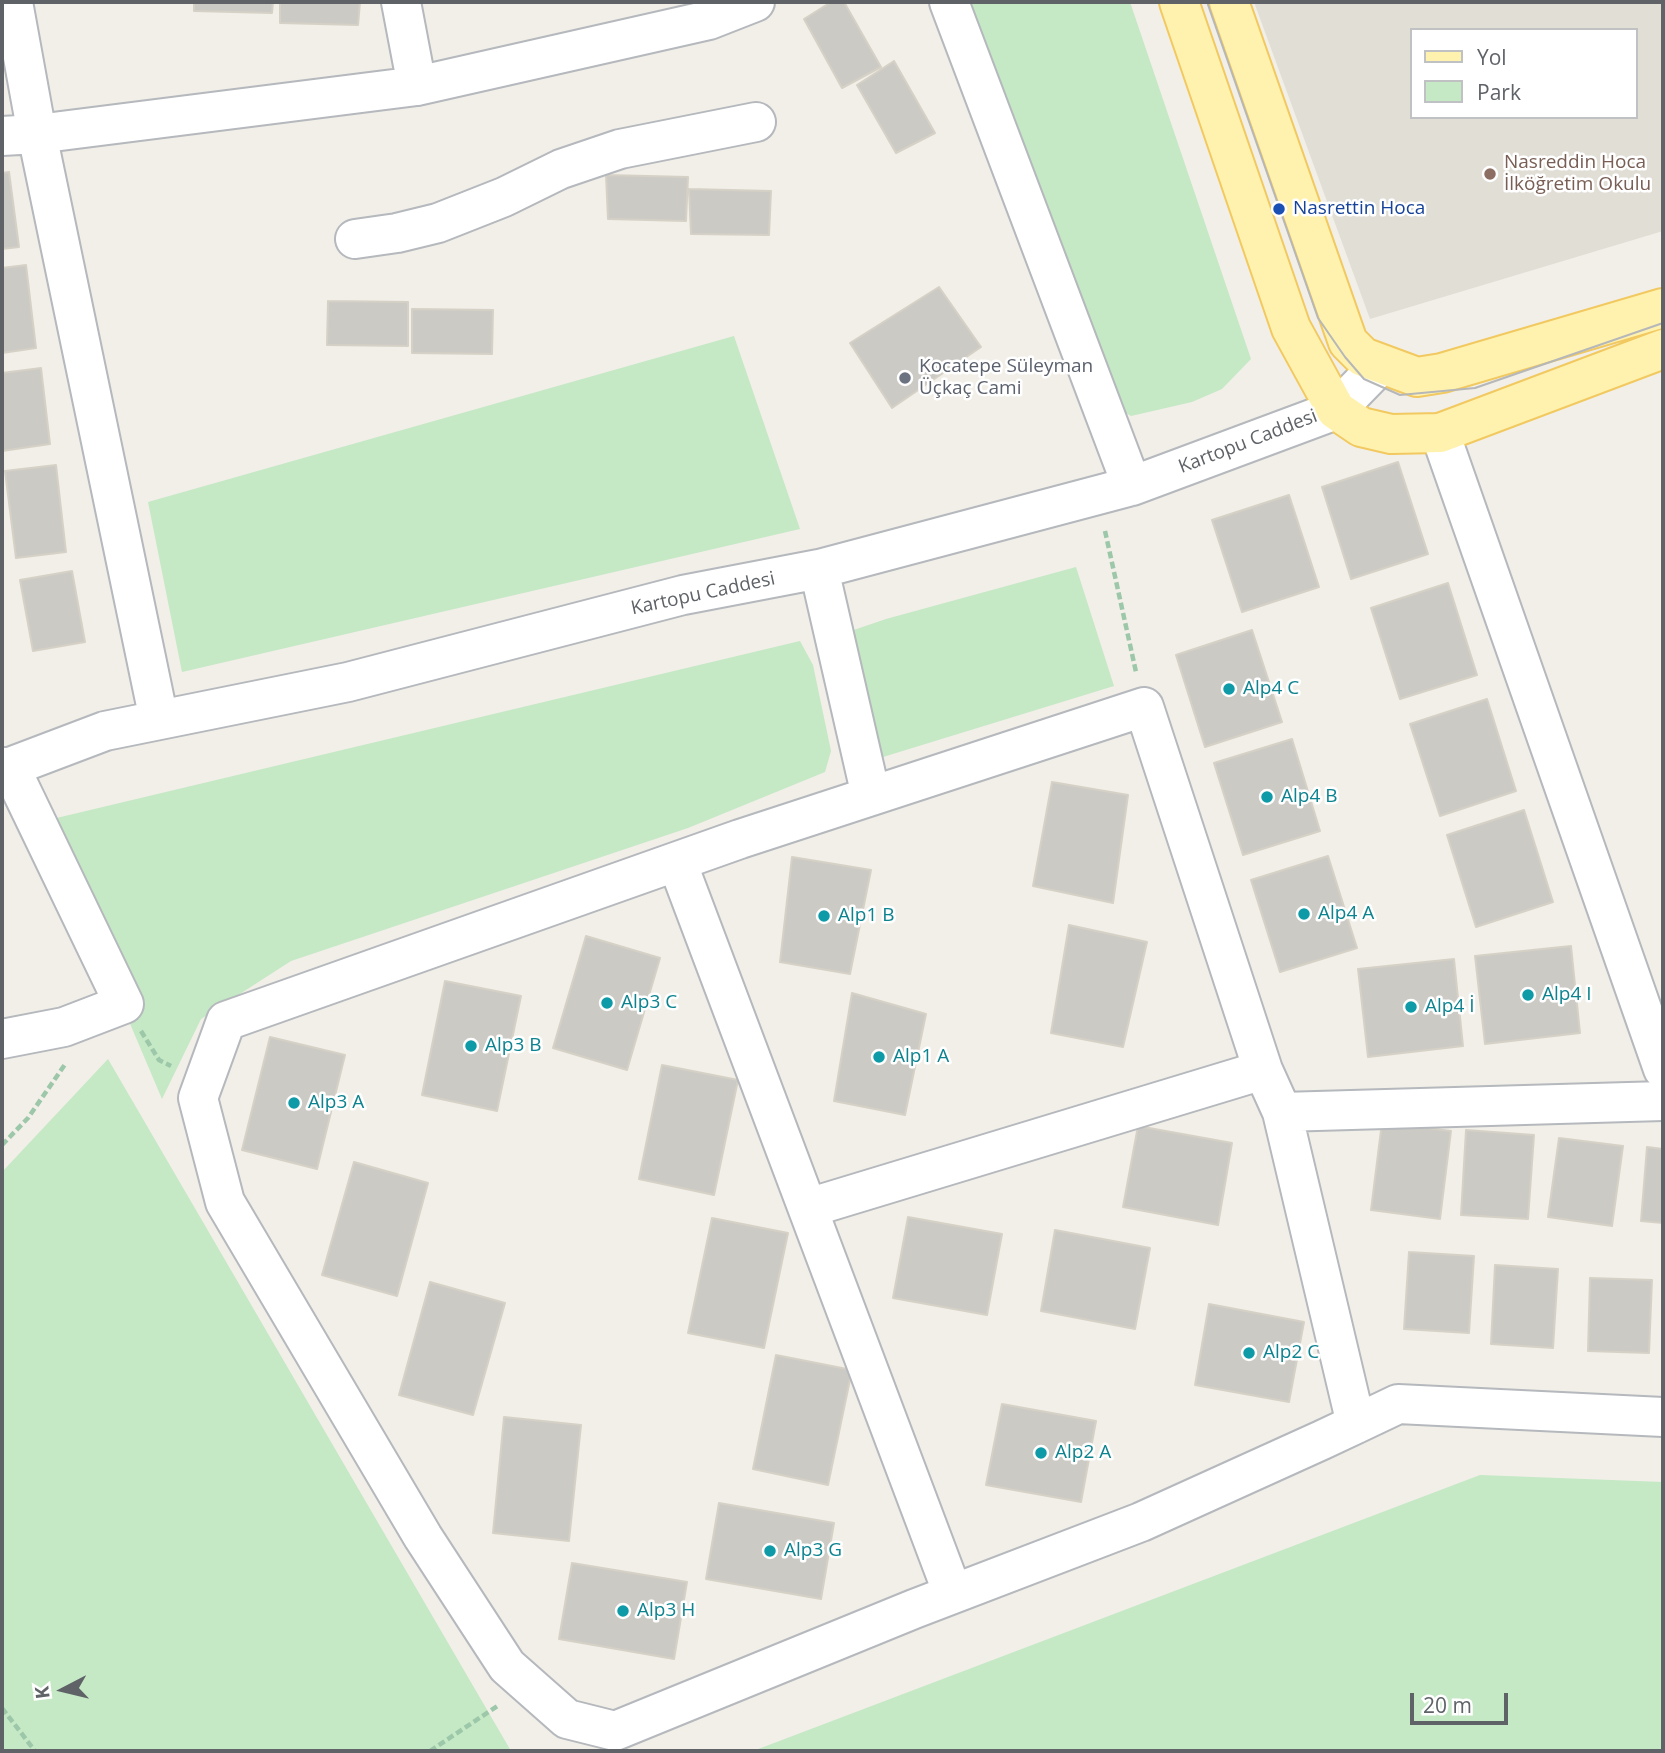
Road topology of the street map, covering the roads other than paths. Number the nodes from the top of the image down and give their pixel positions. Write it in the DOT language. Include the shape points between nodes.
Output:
graph roads {
  1 [pos="13,2"];
  2 [pos="401,2"];
  3 [pos="755,2"];
  4 [pos="949,2"];
  5 [pos="1179,2"];
  6 [pos="1229,2"];
  7 [pos="706,11"];
  8 [pos="416,86"];
  9 [pos="756,122"];
  10 [pos="19,135"];
  11 [pos="355,239"];
  12 [pos="1663,308"];
  13 [pos="1663,349"];
  14 [pos="1380,365"];
  15 [pos="1336,410"];
  16 [pos="1440,433"];
  17 [pos="1115,491"];
  18 [pos="819,569"];
  19 [pos="159,720"];
  20 [pos="6,767"];
  21 [pos="871,796"];
  22 [pos="677,862"];
  23 [pos="2,1039"];
  24 [pos="1663,1069"];
  25 [pos="1263,1070"];
  26 [pos="1663,1101"];
  27 [pos="1282,1112"];
  28 [pos="808,1208"];
  29 [pos="1663,1417"];
  30 [pos="1356,1424"];
  31 [pos="953,1594"];
  1 -- 10 [label="street"];
  2 -- 8 [label="street"];
  3 -- 7 [label="street"];
  4 -- 17 [label="street"];
  5 -- 15 [label="main road" via="1291,328"];
  6 -- 14 [label="main road" via="1348,342"];
  7 -- 8 [label="street"];
  8 -- 10 [label="street"];
  9 -- 11 [label="street" via="620,149 561,169 438,223"];
  10 -- 19 [label="street"];
  12 -- 14 [label="main road" via="1442,373 1417,377"];
  13 -- 16 [label="main road"];
  14 -- 15 [label="street, Kartopu Caddesi"];
  15 -- 16 [label="main road" via="1361,427 1391,434"];
  15 -- 17 [label="street, Kartopu Caddesi"];
  16 -- 24 [label="street"];
  17 -- 18 [label="street, Kartopu Caddesi"];
  18 -- 19 [label="street, Kartopu Caddesi" via="683,595 348,682"];
  18 -- 21 [label="street"];
  19 -- 20 [label="street, Kartopu Caddesi" via="105,731"];
  20 -- 23 [label="street" via="124,1004 64,1027"];
  21 -- 22 [label="street"];
  21 -- 25 [label="street" via="1144,707"];
  22 -- 28 [label="street"];
  22 -- 31 [label="street" via="226,1021 198,1098 225,1202 423,1537 507,1666 567,1719 615,1731"];
  25 -- 27 [label="street"];
  25 -- 28 [label="street"];
  26 -- 27 [label="street"];
  27 -- 30 [label="street"];
  28 -- 31 [label="street"];
  29 -- 30 [label="street" via="1398,1404"];
  30 -- 31 [label="street" via="1141,1521"];
}
